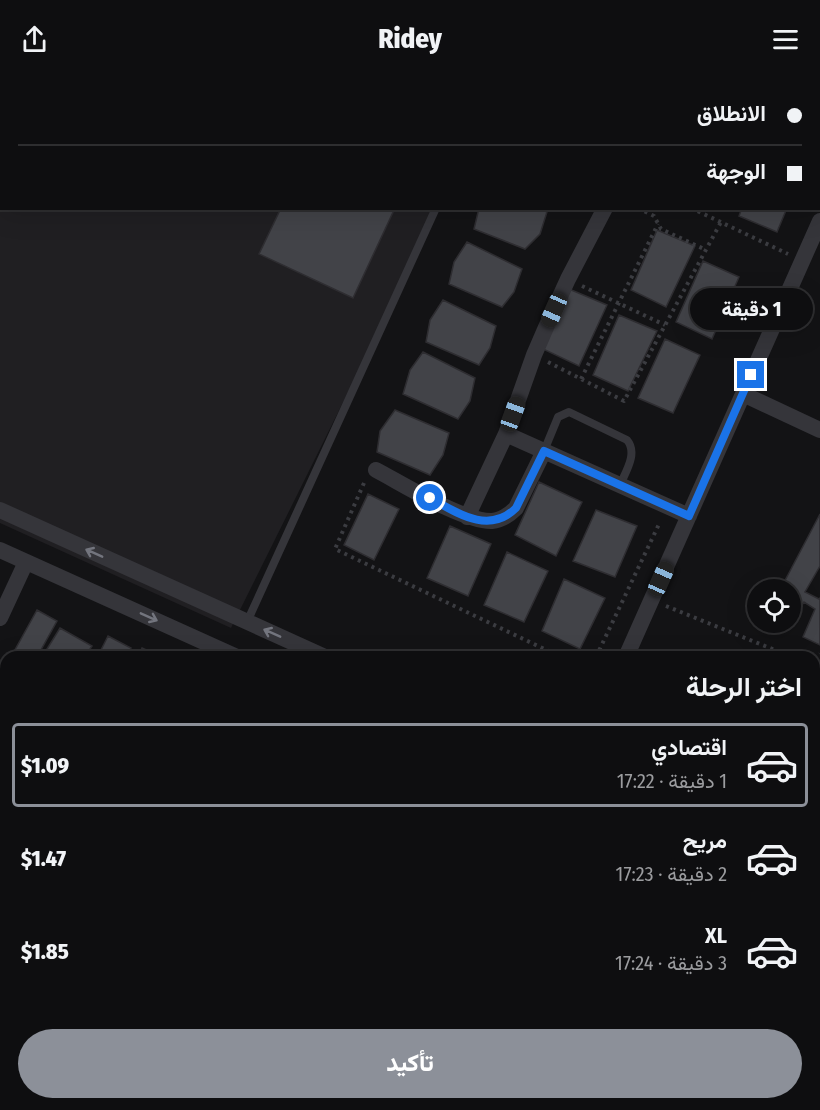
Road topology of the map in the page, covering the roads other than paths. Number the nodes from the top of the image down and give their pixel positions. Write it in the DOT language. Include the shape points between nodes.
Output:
graph roads {
  1 [pos="435,210"];
  2 [pos="604,210"];
  3 [pos="820,221"];
  4 [pos="743,394"];
  5 [pos="820,430"];
  6 [pos="506,434"];
  7 [pos="544,451"];
  8 [pos="376,470"];
  9 [pos="620,485"];
  10 [pos="0,510"];
  11 [pos="689,516"];
  12 [pos="467,517"];
  13 [pos="0,550"];
  14 [pos="26,562"];
  15 [pos="0,618"];
  16 [pos="247,621"];
  17 [pos="224,651"];
  18 [pos="312,651"];
  19 [pos="629,651"];
  1 -- 16 [label="lane"];
  2 -- 6 [label="street" via="534,355"];
  3 -- 4 [label="street"];
  4 -- 5 [label="street"];
  4 -- 11 [label="street"];
  6 -- 7 [label="street"];
  6 -- 12 [label="street"];
  7 -- 9 [label="street"];
  7 -- 9 [label="lane" via="558,417 569,412 632,446 633,454"];
  7 -- 12 [label="street" via="509,515 490,521"];
  8 -- 12 [label="street"];
  9 -- 11 [label="street"];
  16 -- 10 [label="street, one-way"];
  11 -- 19 [label="street"];
  13 -- 14 [label="street"];
  14 -- 15 [label="street"];
  14 -- 17 [label="street, one-way"];
  18 -- 16 [label="street, one-way"];
}
